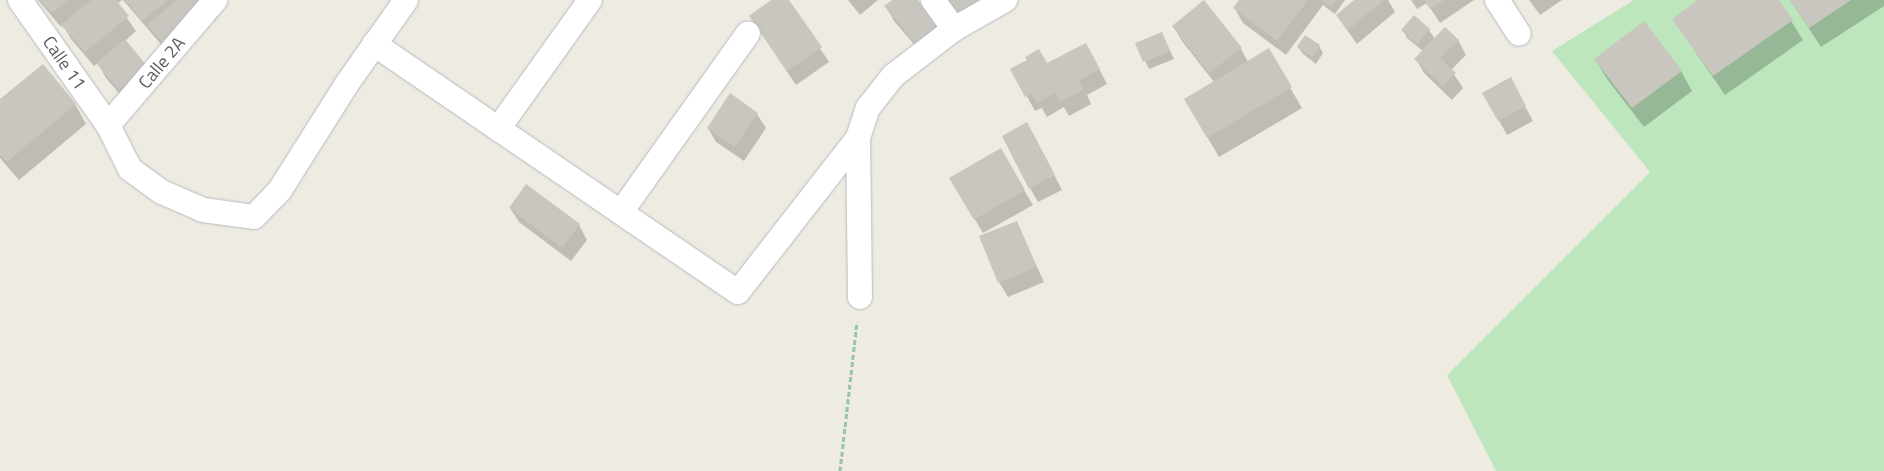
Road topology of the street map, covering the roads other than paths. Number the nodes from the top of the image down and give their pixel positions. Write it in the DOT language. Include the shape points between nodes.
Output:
graph roads {
  1 [pos="20,0"];
  2 [pos="215,0"];
  3 [pos="406,0"];
  4 [pos="590,0"];
  5 [pos="933,0"];
  6 [pos="1004,0"];
  7 [pos="1497,0"];
  8 [pos="954,29"];
  9 [pos="748,33"];
  10 [pos="1519,34"];
  11 [pos="374,44"];
  12 [pos="108,125"];
  13 [pos="498,129"];
  14 [pos="858,138"];
  15 [pos="621,212"];
  16 [pos="860,296"];
  1 -- 12 [label="street, Calle 11"];
  2 -- 12 [label="street, Calle 2A"];
  3 -- 11 [label="street"];
  4 -- 13 [label="street"];
  5 -- 8 [label="street"];
  6 -- 8 [label="street"];
  7 -- 10 [label="street"];
  8 -- 14 [label="street" via="893,76 868,108"];
  9 -- 15 [label="street"];
  11 -- 12 [label="street, Calle 11" via="280,190 254,217 203,210 162,192 130,169"];
  11 -- 13 [label="street"];
  13 -- 15 [label="street"];
  14 -- 15 [label="street" via="738,292"];
  14 -- 16 [label="street"];
}
